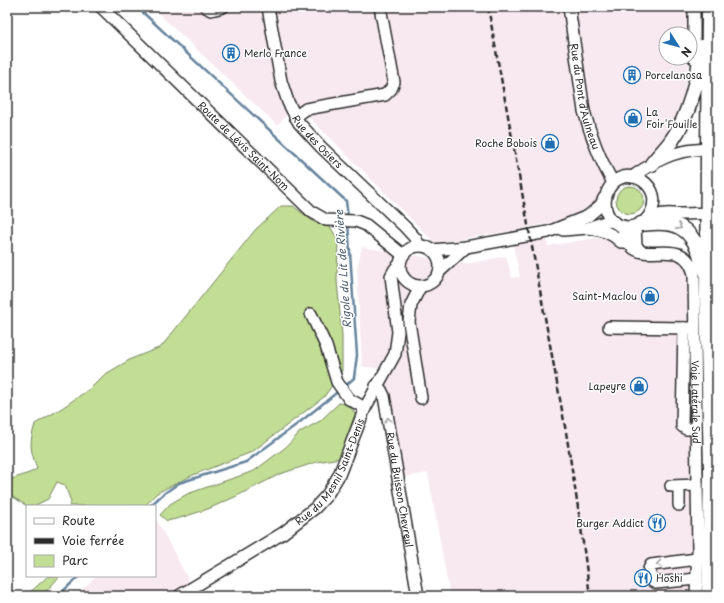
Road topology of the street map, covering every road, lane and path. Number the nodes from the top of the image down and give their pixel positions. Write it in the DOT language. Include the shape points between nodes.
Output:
graph roads {
  1 [pos="101,7"];
  2 [pos="206,7"];
  3 [pos="222,7"];
  4 [pos="268,7"];
  5 [pos="380,7"];
  6 [pos="569,7"];
  7 [pos="694,7"];
  8 [pos="704,7"];
  9 [pos="709,7"];
  10 [pos="692,91"];
  11 [pos="295,117"];
  12 [pos="712,149"];
  13 [pos="652,164"];
  14 [pos="632,177"];
  15 [pos="614,182"];
  16 [pos="604,198"];
  17 [pos="712,213"];
  18 [pos="619,224"];
  19 [pos="640,224"];
  20 [pos="588,228"];
  21 [pos="548,232"];
  22 [pos="627,242"];
  23 [pos="419,246"];
  24 [pos="466,247"];
  25 [pos="432,250"];
  26 [pos="640,251"];
  27 [pos="401,260"];
  28 [pos="440,271"];
  29 [pos="404,279"];
  30 [pos="420,287"];
  31 [pos="392,290"];
  32 [pos="707,296"];
  33 [pos="311,314"];
  34 [pos="609,327"];
  35 [pos="684,328"];
  36 [pos="695,328"];
  37 [pos="376,386"];
  38 [pos="421,398"];
  39 [pos="365,408"];
  40 [pos="696,429"];
  41 [pos="697,485"];
  42 [pos="679,505"];
  43 [pos="697,558"];
  44 [pos="697,579"];
  45 [pos="178,596"];
  46 [pos="418,596"];
  47 [pos="696,596"];
  48 [pos="709,596"];
  1 -- 27 [label="street, Route de Lévis Saint-Nom" via="312,212 326,220 356,221 366,225"];
  2 -- 3 [label="street" via="211,10"];
  4 -- 11 [label="street, Rue des Osiers" via="281,81"];
  5 -- 11 [label="street" via="394,82 391,89 385,95 306,109"];
  6 -- 15 [label="street, Rue du Pont d'Aulneau" via="584,111 605,167"];
  7 -- 10 [label="street" via="695,53"];
  8 -- 10 [label="main road" via="701,54"];
  9 -- 12 [label="main road"];
  10 -- 13 [label="main road" via="687,112 678,130"];
  11 -- 23 [label="street, Rue des Osiers" via="308,134 405,227"];
  12 -- 13 [label="street" via="677,152"];
  12 -- 17 [label="main road"];
  13 -- 14 [label="street"];
  14 -- 15 [label="street"];
  14 -- 19 [label="street" via="648,185 654,198 651,215"];
  15 -- 16 [label="street"];
  16 -- 18 [label="street" via="607,213"];
  16 -- 21 [label="street" via="601,205 588,216"];
  17 -- 19 [label="street" via="659,215"];
  17 -- 32 [label="main road"];
  18 -- 19 [label="street"];
  18 -- 20 [label="street" via="608,221"];
  18 -- 22 [label="street"];
  19 -- 26 [label="street" via="636,245"];
  19 -- 32 [label="main road, one-way" via="676,225 688,233 699,251 702,284"];
  20 -- 21 [label="street"];
  20 -- 22 [label="street" via="601,230 622,242"];
  21 -- 24 [label="street"];
  22 -- 26 [label="street"];
  23 -- 25 [label="street"];
  23 -- 27 [label="street" via="408,250"];
  24 -- 25 [label="street"];
  24 -- 28 [label="street"];
  25 -- 28 [label="street" via="439,260"];
  26 -- 36 [label="street, Voie Latérale Sud" via="675,253 692,266"];
  27 -- 29 [label="street" via="401,274"];
  27 -- 31 [label="street, Rue du Mesnil Saint-Denis" via="391,276"];
  28 -- 30 [label="street" via="430,284"];
  29 -- 30 [label="street"];
  29 -- 31 [label="street"];
  30 -- 38 [label="street" via="411,305 409,322"];
  31 -- 37 [label="street, Rue du Mesnil Saint-Denis" via="398,338 395,354"];
  32 -- 48 [label="main road" via="711,469"];
  33 -- 39 [label="street" via="342,388 349,399"];
  34 -- 35 [label="street"];
  35 -- 36 [label="street"];
  35 -- 40 [label="street" via="682,426 686,429"];
  36 -- 40 [label="street, Voie Latérale Sud"];
  37 -- 39 [label="street, Rue du Mesnil Saint-Denis"];
  46 -- 37 [label="street, Rue du Buisson Chevreul, one-way" via="384,396"];
  39 -- 45 [label="street, Rue du Mesnil Saint-Denis" via="338,476 327,495 315,508 283,533"];
  40 -- 41 [label="street, Voie Latérale Sud"];
  41 -- 42 [label="street" via="675,486"];
  41 -- 43 [label="street, Voie Latérale Sud"];
  43 -- 44 [label="street, Voie Latérale Sud"];
  43 -- 44 [label="street, one-way" via="651,565 650,569 652,581 656,583"];
  44 -- 47 [label="street, Voie Latérale Sud"];
}
